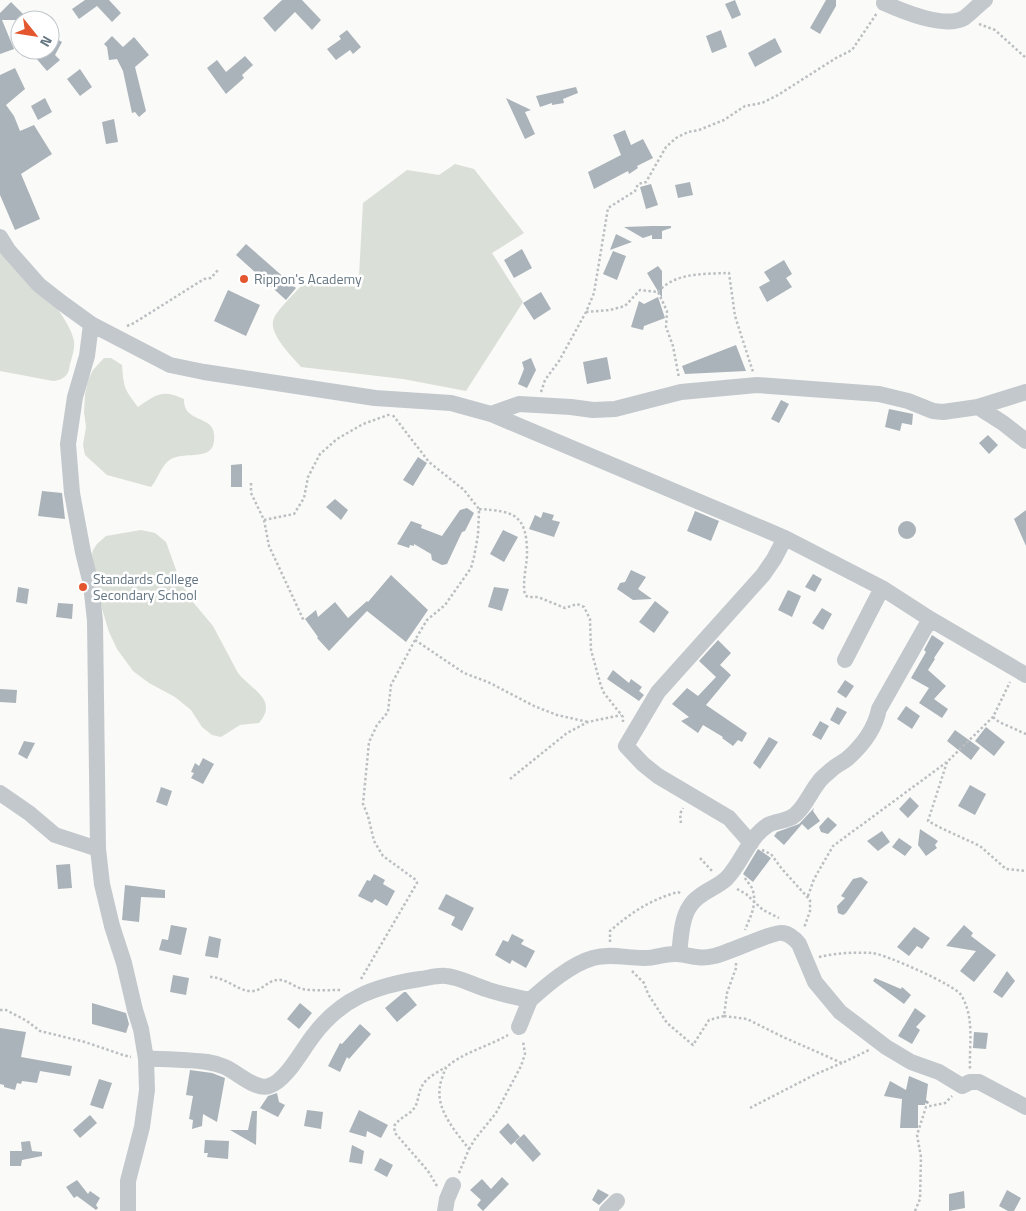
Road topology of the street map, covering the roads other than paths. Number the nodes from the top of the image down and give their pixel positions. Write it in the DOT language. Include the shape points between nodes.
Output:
graph roads {
  1 [pos="985,0"];
  2 [pos="884,2"];
  3 [pos="0,238"];
  4 [pos="91,324"];
  5 [pos="1026,392"];
  6 [pos="978,407"];
  7 [pos="491,414"];
  8 [pos="1026,441"];
  9 [pos="785,538"];
  10 [pos="882,588"];
  11 [pos="930,619"];
  12 [pos="845,660"];
  13 [pos="1021,672"];
  14 [pos="0,793"];
  15 [pos="751,842"];
  16 [pos="98,849"];
  17 [pos="679,954"];
  18 [pos="530,1000"];
  19 [pos="519,1027"];
  20 [pos="146,1059"];
  21 [pos="1026,1107"];
  22 [pos="128,1211"];
  1 -- 2 [label="street" via="963,18 943,20 913,15"];
  3 -- 4 [label="street" via="39,285"];
  4 -- 7 [label="street" via="170,365 375,398 451,403"];
  4 -- 16 [label="street" via="68,444 72,493 91,584 95,621"];
  5 -- 6 [label="street"];
  6 -- 7 [label="street" via="932,411 908,400 879,394 757,386 681,392 615,409 518,404"];
  6 -- 8 [label="street"];
  7 -- 9 [label="street"];
  9 -- 10 [label="street"];
  9 -- 15 [label="street" via="763,575 658,692 626,746 658,776 729,818"];
  10 -- 11 [label="street"];
  10 -- 12 [label="street"];
  11 -- 13 [label="street"];
  11 -- 15 [label="street" via="879,709 868,736 847,759 818,782 796,815 768,825"];
  14 -- 16 [label="street" via="55,835"];
  15 -- 17 [label="street" via="723,881 694,901 685,917"];
  16 -- 20 [label="street" via="102,884"];
  17 -- 18 [label="street" via="644,958 600,956 583,961"];
  17 -- 21 [label="street" via="696,958 714,957 782,933 799,944 815,982 834,1005 876,1040 911,1062 966,1084 986,1084"];
  18 -- 19 [label="street"];
  18 -- 20 [label="street" via="448,976 399,982 353,995 319,1028 282,1078 266,1087 214,1063"];
  20 -- 22 [label="street" via="147,1090 142,1127 128,1181"];
}
